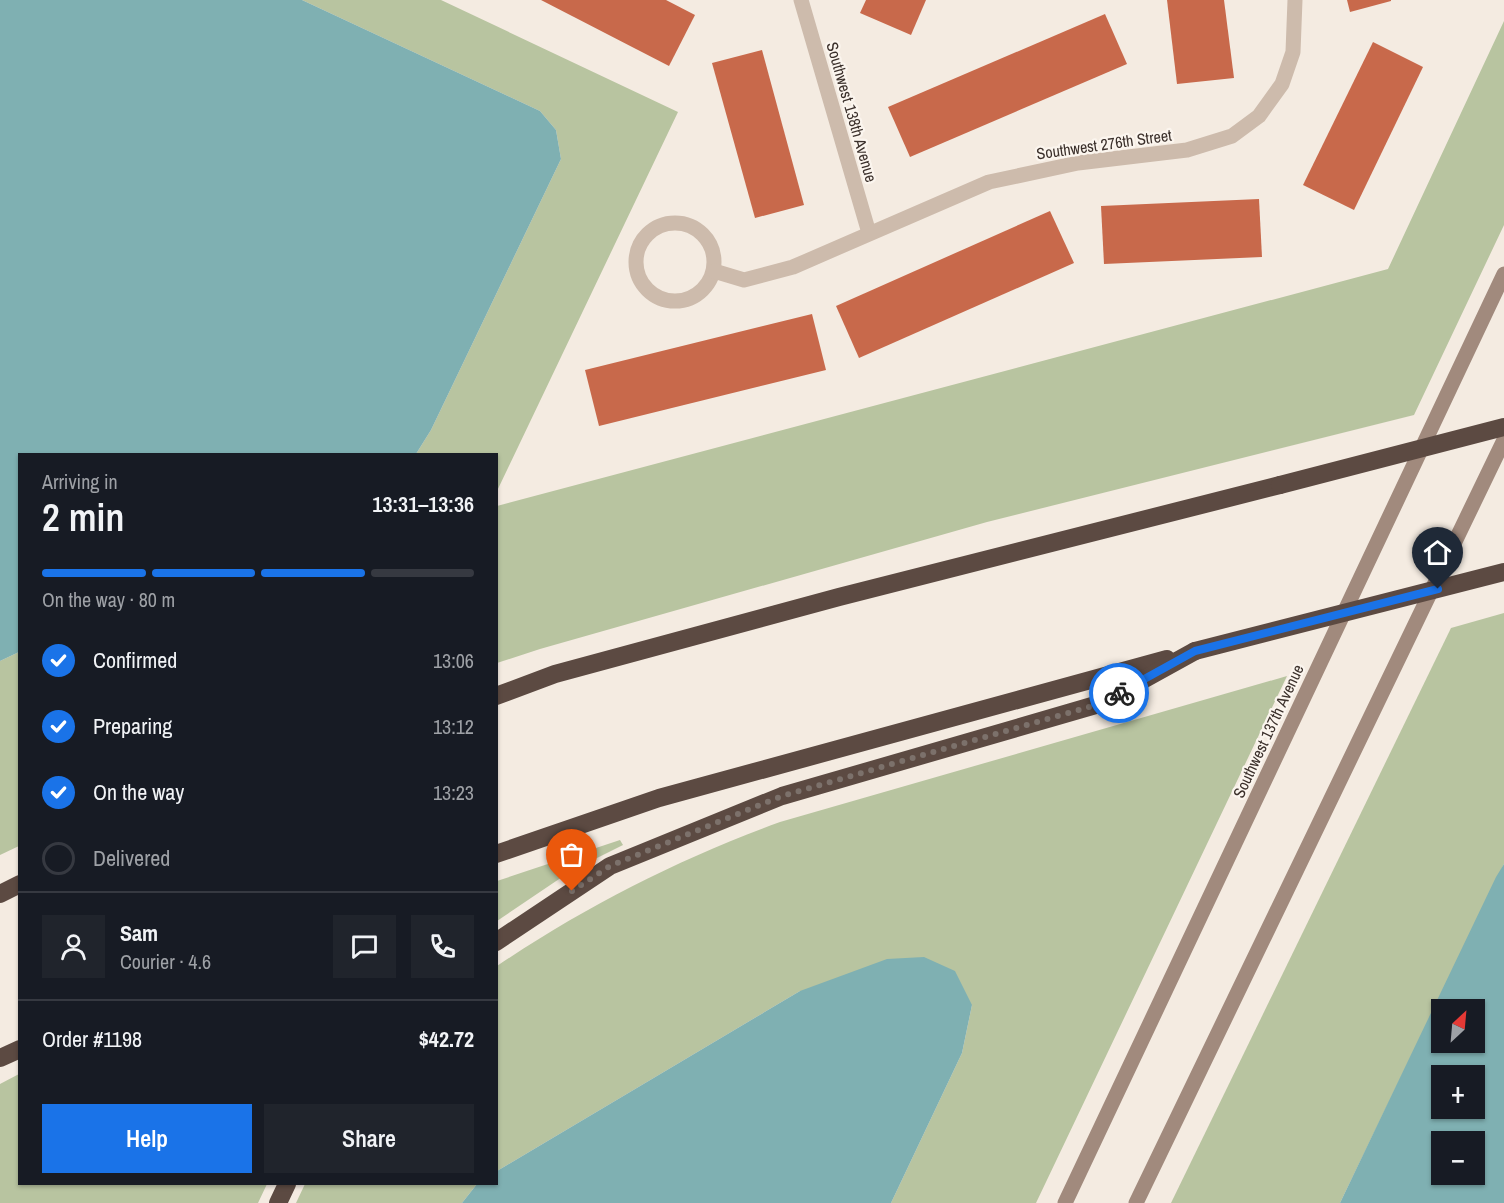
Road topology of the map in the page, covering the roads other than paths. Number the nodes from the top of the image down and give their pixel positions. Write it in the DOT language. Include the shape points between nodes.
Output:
graph roads {
  1 [pos="801,0"];
  2 [pos="1295,0"];
  3 [pos="869,233"];
  4 [pos="714,271"];
  5 [pos="1504,274"];
  6 [pos="1504,427"];
  7 [pos="1504,440"];
  8 [pos="1504,572"];
  9 [pos="1195,651"];
  10 [pos="498,695"];
  11 [pos="498,853"];
  12 [pos="18,885"];
  13 [pos="0,894"];
  14 [pos="498,941"];
  15 [pos="18,1050"];
  16 [pos="0,1058"];
  17 [pos="287,1185"];
  18 [pos="278,1203"];
  19 [pos="1065,1203"];
  20 [pos="1136,1203"];
  1 -- 3 [label="street, Southwest 138th Avenue"];
  2 -- 3 [label="street, Southwest 276th Street" via="1293,52 1282,84 1259,116 1232,136 1187,150 1078,163 989,182"];
  3 -- 4 [label="street, Southwest 276th Street" via="793,267 744,280"];
  4 -- 4 [label="street" via="708,241 698,230 683,224 653,229 636,254 642,284 667,301 696,296 708,285"];
  5 -- 19 [label="main road, Southwest 137th Avenue"];
  6 -- 10 [label="highway, bridge" via="816,603 555,674"];
  7 -- 20 [label="main road"];
  8 -- 9 [label="highway, bridge"];
  9 -- 11 [label="highway" via="659,798"];
  9 -- 14 [label="highway" via="1099,704 782,796 610,866"];
  12 -- 13 [label="highway"];
  15 -- 16 [label="highway"];
  17 -- 18 [label="highway"];
}
